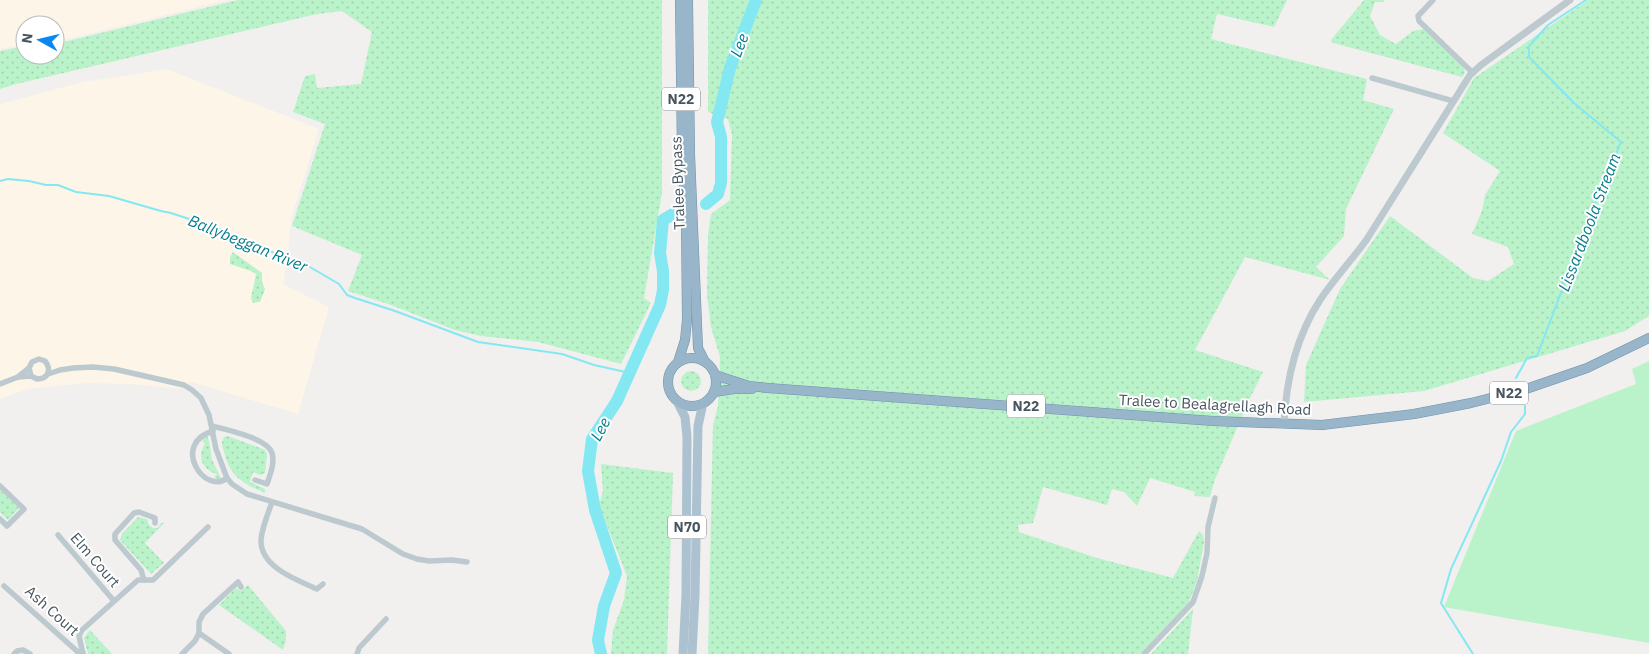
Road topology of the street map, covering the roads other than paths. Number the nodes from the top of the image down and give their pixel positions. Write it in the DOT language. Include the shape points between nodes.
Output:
graph roads {
  1 [pos="680,0"];
  2 [pos="688,0"];
  3 [pos="1433,0"];
  4 [pos="1570,0"];
  5 [pos="1473,73"];
  6 [pos="1372,78"];
  7 [pos="1454,102"];
  8 [pos="689,198"];
  9 [pos="690,220"];
  10 [pos="1649,338"];
  11 [pos="678,362"];
  12 [pos="706,362"];
  13 [pos="47,364"];
  14 [pos="29,368"];
  15 [pos="60,370"];
  16 [pos="48,374"];
  17 [pos="715,375"];
  18 [pos="31,376"];
  19 [pos="18,377"];
  20 [pos="0,384"];
  21 [pos="768,388"];
  22 [pos="714,392"];
  23 [pos="677,401"];
  24 [pos="703,403"];
  25 [pos="1284,424"];
  26 [pos="213,428"];
  27 [pos="227,478"];
  28 [pos="255,480"];
  29 [pos="0,486"];
  30 [pos="1215,498"];
  31 [pos="272,502"];
  32 [pos="0,519"];
  33 [pos="155,522"];
  34 [pos="208,527"];
  35 [pos="58,535"];
  36 [pos="467,562"];
  37 [pos="144,580"];
  38 [pos="323,584"];
  39 [pos="4,586"];
  40 [pos="241,588"];
  41 [pos="114,601"];
  42 [pos="386,619"];
  43 [pos="199,633"];
  44 [pos="14,654"];
  45 [pos="30,654"];
  46 [pos="83,654"];
  47 [pos="182,654"];
  48 [pos="229,654"];
  49 [pos="357,654"];
  50 [pos="683,654"];
  51 [pos="692,654"];
  52 [pos="1144,654"];
  1 -- 8 [label="highway, Tralee Bypass / N22" via="682,156"];
  2 -- 8 [label="highway, Tralee Bypass / N22"];
  3 -- 5 [label="street" via="1418,16 1419,21"];
  4 -- 5 [label="street"];
  5 -- 7 [label="street"];
  6 -- 7 [label="street"];
  7 -- 25 [label="street" via="1367,239 1311,315 1295,352"];
  8 -- 9 [label="highway, Tralee Bypass / N22"];
  9 -- 11 [label="highway, Tralee Bypass / N22" via="687,320"];
  9 -- 12 [label="highway, Tralee Bypass / N22" via="698,348"];
  10 -- 25 [label="highway, Tralee to Bealagrellagh Road / N22" via="1587,368 1471,403 1361,420"];
  11 -- 12 [label="highway" via="692,358"];
  11 -- 23 [label="highway, N22" via="672,368 668,382"];
  12 -- 17 [label="highway, N22"];
  13 -- 14 [label="street" via="37,359"];
  13 -- 15 [label="street"];
  13 -- 16 [label="street"];
  14 -- 18 [label="street"];
  14 -- 19 [label="street"];
  15 -- 16 [label="street"];
  15 -- 26 [label="street" via="114,368 184,385 201,398"];
  16 -- 18 [label="street" via="40,379"];
  17 -- 21 [label="highway, Tralee to Bealagrellagh Road / N22" via="749,386"];
  17 -- 22 [label="highway"];
  18 -- 19 [label="street"];
  19 -- 20 [label="street"];
  21 -- 22 [label="highway, Tralee to Bealagrellagh Road / N22"];
  21 -- 25 [label="highway, Tralee to Bealagrellagh Road / N22"];
  22 -- 24 [label="highway"];
  23 -- 24 [label="highway" via="690,406"];
  23 -- 50 [label="main road, N70" via="685,418 687,437"];
  24 -- 51 [label="main road, N70" via="698,426"];
  26 -- 27 [label="street" via="216,449"];
  26 -- 27 [label="street" via="197,440 192,453 193,462 210,480 218,482"];
  26 -- 28 [label="street" via="268,446 272,460 267,484"];
  27 -- 31 [label="street" via="247,494"];
  29 -- 32 [label="street" via="24,509 7,526"];
  30 -- 52 [label="street" via="1208,527 1207,553 1193,602"];
  31 -- 36 [label="street" via="362,529 417,559"];
  31 -- 38 [label="street" via="261,540 268,558 280,571 296,580 317,589"];
  33 -- 37 [label="street" via="155,518 134,513 115,534 114,540 140,570"];
  34 -- 37 [label="street" via="153,580"];
  35 -- 41 [label="street, Elm Court"];
  37 -- 41 [label="street" via="138,580"];
  39 -- 46 [label="street, Ash Court"];
  40 -- 43 [label="street" via="238,582 203,614"];
  41 -- 46 [label="street" via="82,630 79,636"];
  42 -- 49 [label="street"];
  43 -- 47 [label="street" via="196,641"];
  43 -- 48 [label="street"];
  44 -- 45 [label="street" via="22,650"];
}
